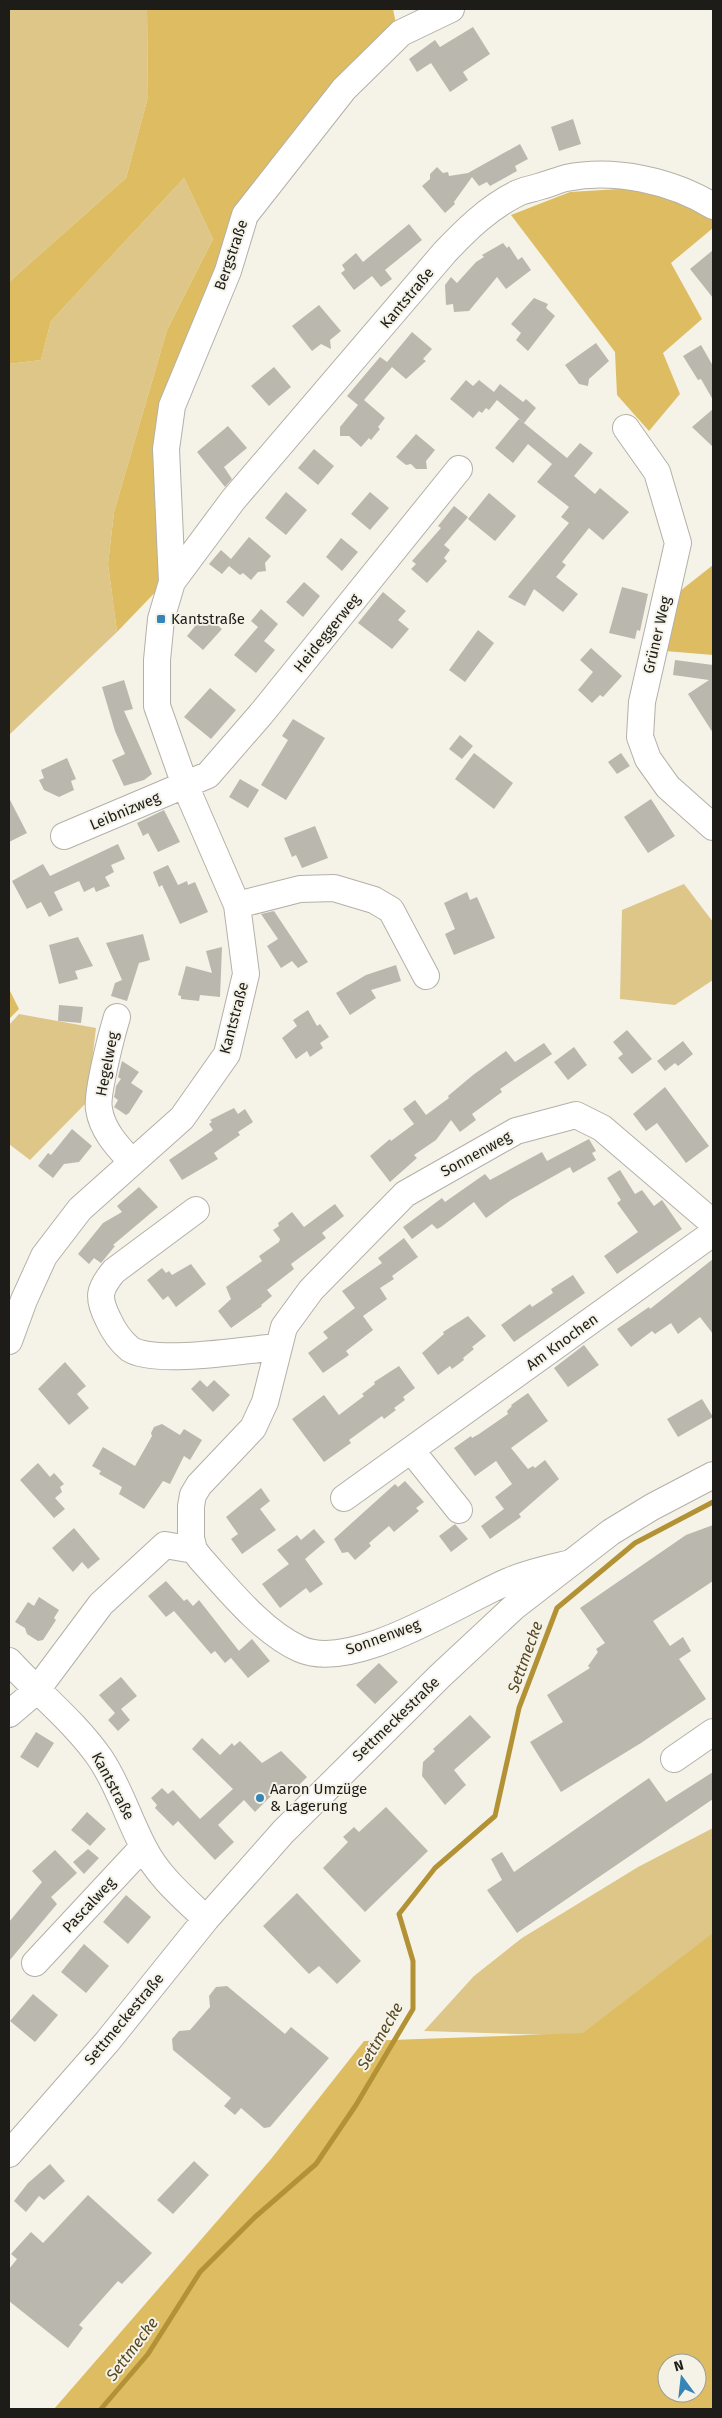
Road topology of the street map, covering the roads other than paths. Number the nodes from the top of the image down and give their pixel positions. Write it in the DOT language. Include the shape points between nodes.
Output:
graph roads {
  1 [pos="452,9"];
  2 [pos="713,206"];
  3 [pos="626,428"];
  4 [pos="459,469"];
  5 [pos="172,582"];
  6 [pos="186,785"];
  7 [pos="713,827"];
  8 [pos="64,836"];
  9 [pos="237,905"];
  10 [pos="426,976"];
  11 [pos="117,1017"];
  12 [pos="131,1161"];
  13 [pos="196,1210"];
  14 [pos="713,1223"];
  15 [pos="713,1233"];
  16 [pos="9,1341"];
  17 [pos="277,1347"];
  18 [pos="411,1450"];
  19 [pos="713,1475"];
  20 [pos="344,1498"];
  21 [pos="459,1510"];
  22 [pos="194,1550"];
  23 [pos="571,1563"];
  24 [pos="9,1661"];
  25 [pos="36,1691"];
  26 [pos="9,1714"];
  27 [pos="713,1732"];
  28 [pos="674,1759"];
  29 [pos="143,1847"];
  30 [pos="206,1919"];
  31 [pos="35,1964"];
  32 [pos="9,2154"];
  1 -- 5 [label="street, Bergstraße" via="401,33 344,89 245,214 228,271 172,406 166,449"];
  2 -- 5 [label="street, Kantstraße" via="690,194 643,178 592,176 566,178 517,194 494,208 469,227 445,252 233,500"];
  3 -- 7 [label="street, Grüner Weg" via="657,472 678,543 642,702 640,737 648,759 668,787"];
  4 -- 6 [label="street, Heideggerweg" via="255,721 208,775"];
  5 -- 6 [label="street, Kantstraße" via="161,619 157,706"];
  6 -- 8 [label="street, Leibnizweg"];
  6 -- 9 [label="street, Kantstraße"];
  9 -- 10 [label="street" via="300,889 334,888 374,900 391,910"];
  9 -- 12 [label="street, Kantstraße" via="246,974 227,1054 182,1118"];
  11 -- 12 [label="street, Hegelweg" via="98,1108 110,1138"];
  12 -- 16 [label="street, Kantstraße" via="80,1209 44,1256"];
  13 -- 17 [label="street" via="114,1271 100,1291 119,1338 131,1349 149,1356"];
  14 -- 17 [label="street, Sonnenweg" via="602,1128 576,1115 516,1131 405,1194 311,1290 284,1327"];
  15 -- 18 [label="street, Am Knochen"];
  17 -- 22 [label="street, Sonnenweg" via="265,1402 253,1428 199,1485 193,1496 190,1522"];
  18 -- 20 [label="street, Am Knochen"];
  18 -- 21 [label="street"];
  19 -- 23 [label="street, Settmeckestraße" via="611,1532"];
  22 -- 23 [label="street, Sonnenweg" via="273,1633 303,1651 330,1655 389,1638 508,1581"];
  22 -- 25 [label="street" via="165,1545 100,1604"];
  23 -- 30 [label="street, Settmeckestraße" via="514,1607 377,1737 283,1832"];
  24 -- 25 [label="street, Kantstraße"];
  25 -- 26 [label="street"];
  25 -- 29 [label="street, Kantstraße" via="75,1727 98,1756 128,1810"];
  27 -- 28 [label="street"];
  29 -- 30 [label="street, Kantstraße" via="166,1881"];
  29 -- 31 [label="street, Pascalweg"];
  30 -- 32 [label="street, Settmeckestraße" via="107,2042"];
}
